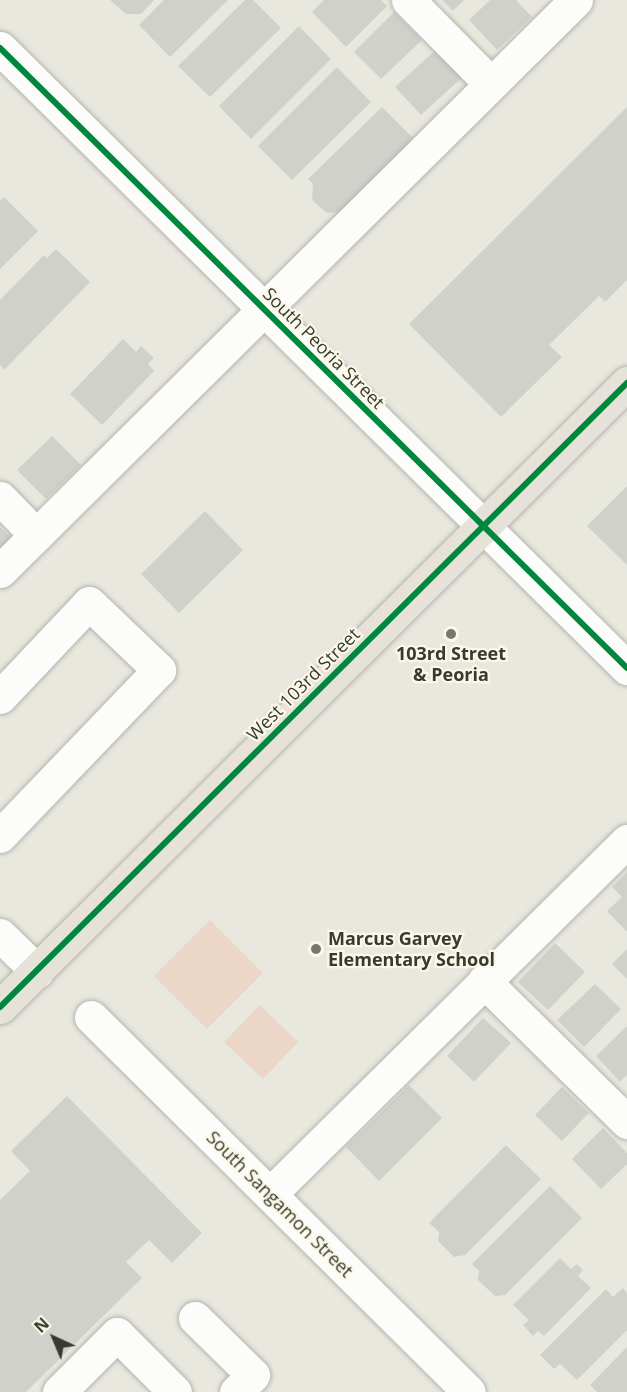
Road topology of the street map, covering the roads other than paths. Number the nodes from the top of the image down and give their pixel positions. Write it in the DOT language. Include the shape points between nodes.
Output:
graph roads {
  1 [pos="408,0"];
  2 [pos="576,0"];
  3 [pos="0,48"];
  4 [pos="491,84"];
  5 [pos="264,309"];
  6 [pos="627,382"];
  7 [pos="0,498"];
  8 [pos="483,526"];
  9 [pos="36,534"];
  10 [pos="0,571"];
  11 [pos="627,668"];
  12 [pos="0,697"];
  13 [pos="0,836"];
  14 [pos="627,840"];
  15 [pos="0,935"];
  16 [pos="36,971"];
  17 [pos="484,981"];
  18 [pos="0,1007"];
  19 [pos="91,1017"];
  20 [pos="627,1122"];
  21 [pos="270,1194"];
  22 [pos="195,1318"];
  23 [pos="59,1392"];
  24 [pos="175,1392"];
  25 [pos="236,1392"];
  26 [pos="469,1392"];
  1 -- 4 [label="street"];
  2 -- 4 [label="street"];
  3 -- 5 [label="street, South Peoria Street"];
  4 -- 5 [label="street"];
  5 -- 8 [label="street, South Peoria Street"];
  5 -- 9 [label="street"];
  6 -- 8 [label="main road, West 103rd Street"];
  7 -- 9 [label="street"];
  8 -- 11 [label="street, South Peoria Street"];
  8 -- 16 [label="main road, West 103rd Street"];
  9 -- 10 [label="street"];
  12 -- 13 [label="street" via="89,603 159,670"];
  14 -- 17 [label="street"];
  15 -- 16 [label="street"];
  16 -- 18 [label="main road, West 103rd Street"];
  17 -- 20 [label="street"];
  17 -- 21 [label="street"];
  19 -- 21 [label="street, South Sangamon Street"];
  21 -- 26 [label="street, South Sangamon Street"];
  22 -- 25 [label="street" via="253,1375"];
  23 -- 24 [label="street" via="117,1334"];
}
